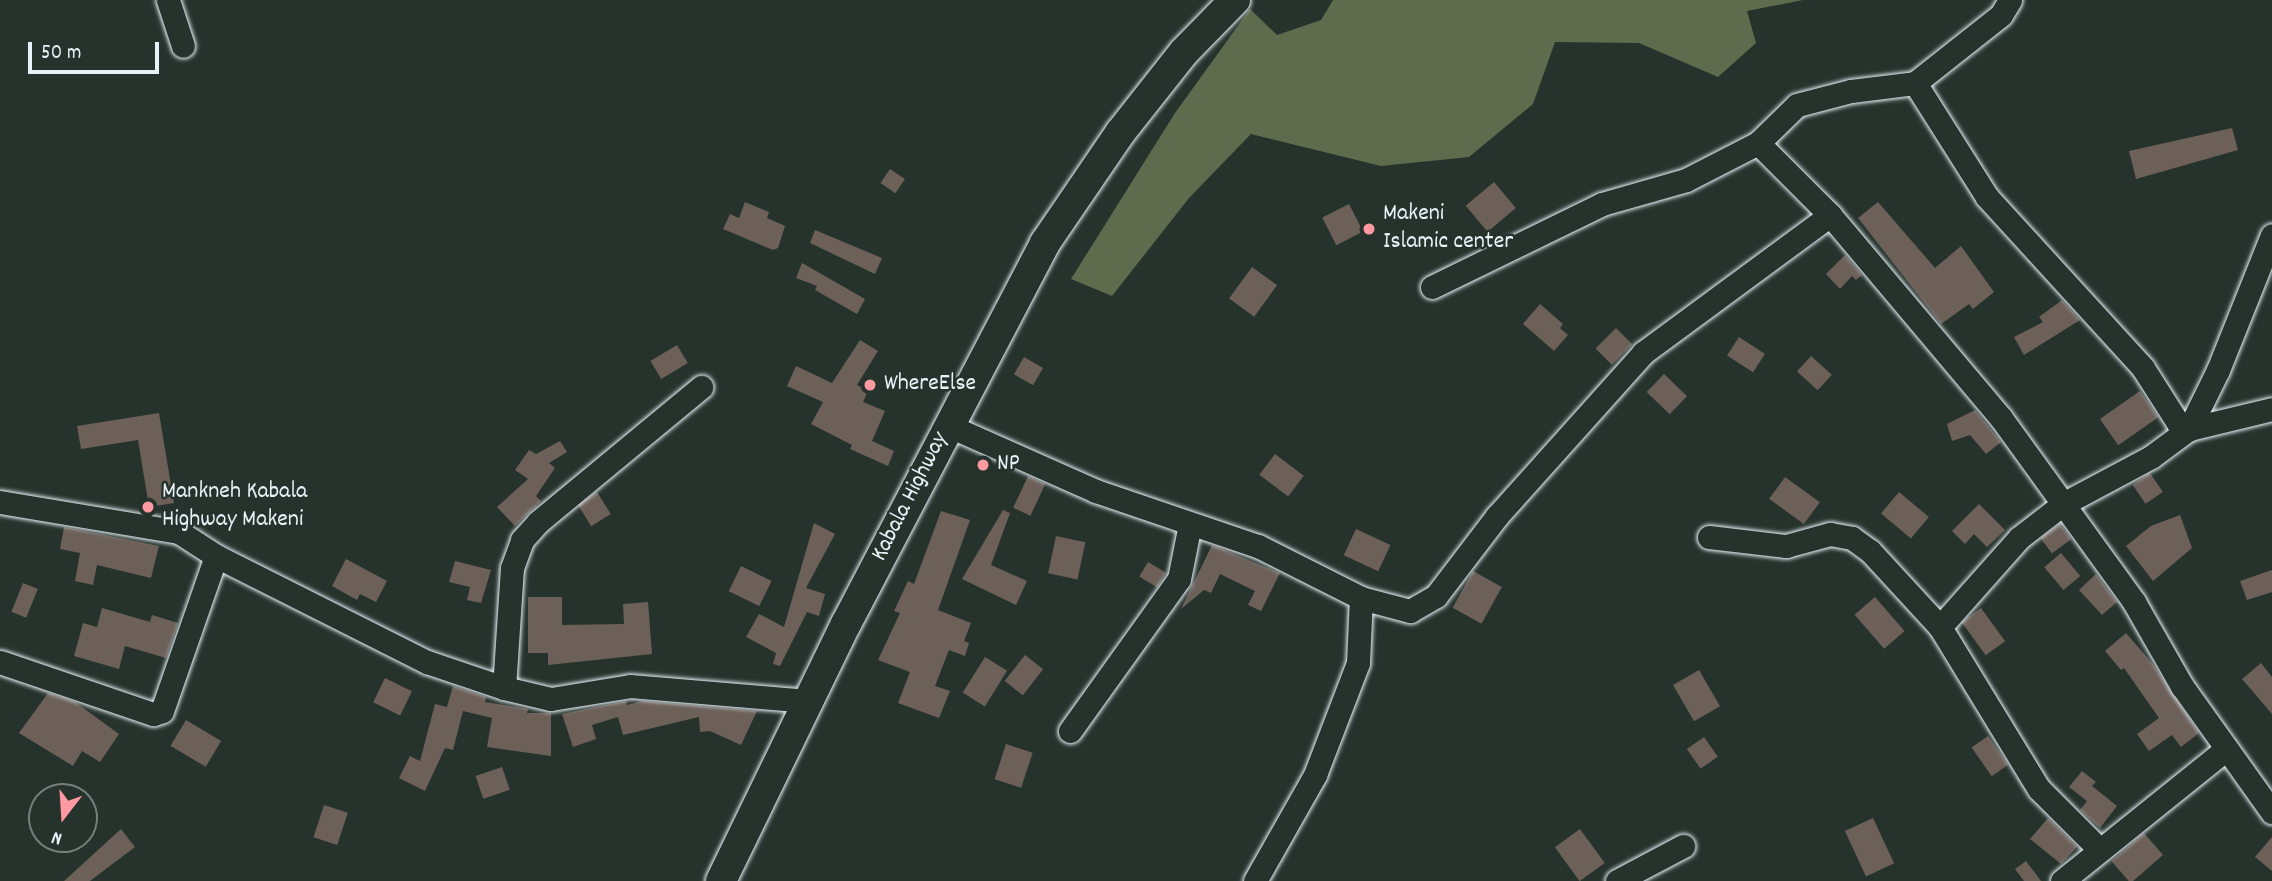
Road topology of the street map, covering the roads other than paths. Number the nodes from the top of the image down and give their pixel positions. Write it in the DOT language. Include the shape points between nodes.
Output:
graph roads {
  1 [pos="169,0"];
  2 [pos="1235,0"];
  3 [pos="2010,0"];
  4 [pos="183,46"];
  5 [pos="1915,83"];
  6 [pos="1758,143"];
  7 [pos="1830,215"];
  8 [pos="2272,235"];
  9 [pos="1433,287"];
  10 [pos="701,387"];
  11 [pos="2272,409"];
  12 [pos="947,425"];
  13 [pos="2189,429"];
  14 [pos="0,502"];
  15 [pos="2063,504"];
  16 [pos="1190,524"];
  17 [pos="1709,537"];
  18 [pos="216,556"];
  19 [pos="1361,598"];
  20 [pos="1940,627"];
  21 [pos="0,662"];
  22 [pos="505,688"];
  23 [pos="808,701"];
  24 [pos="1070,730"];
  25 [pos="2225,750"];
  26 [pos="2272,812"];
  27 [pos="1683,846"];
  28 [pos="2099,849"];
  29 [pos="721,881"];
  30 [pos="1255,881"];
  31 [pos="1616,881"];
  32 [pos="2062,881"];
  1 -- 4 [label="street"];
  2 -- 12 [label="main road, Kabala Highway" via="1184,52 1120,133 1045,243"];
  3 -- 5 [label="street" via="2001,15"];
  5 -- 6 [label="street" via="1851,91 1797,105"];
  5 -- 13 [label="street" via="1987,197 2143,368 2178,423"];
  6 -- 7 [label="street"];
  6 -- 9 [label="street" via="1686,180 1602,204"];
  7 -- 15 [label="street" via="2001,418"];
  7 -- 19 [label="street" via="1643,353 1497,516 1436,596 1410,611"];
  8 -- 13 [label="street"];
  10 -- 22 [label="street" via="522,540 512,568"];
  11 -- 13 [label="street"];
  12 -- 16 [label="street" via="1096,491"];
  12 -- 23 [label="main road, Kabala Highway"];
  13 -- 15 [label="street" via="2151,457"];
  14 -- 18 [label="street" via="179,532"];
  15 -- 20 [label="street" via="2019,538"];
  15 -- 25 [label="street" via="2134,602"];
  16 -- 19 [label="street" via="1258,546"];
  16 -- 24 [label="street" via="1179,579"];
  17 -- 20 [label="street" via="1786,546 1830,534 1852,538"];
  18 -- 21 [label="street" via="162,712 153,714"];
  18 -- 22 [label="street" via="427,662"];
  19 -- 30 [label="street" via="1357,663 1315,775"];
  20 -- 28 [label="street" via="2039,789"];
  22 -- 23 [label="street" via="551,699 629,686"];
  23 -- 29 [label="main road, Kabala Highway"];
  25 -- 26 [label="street"];
  25 -- 28 [label="street"];
  27 -- 31 [label="street"];
  28 -- 32 [label="street"];
}
